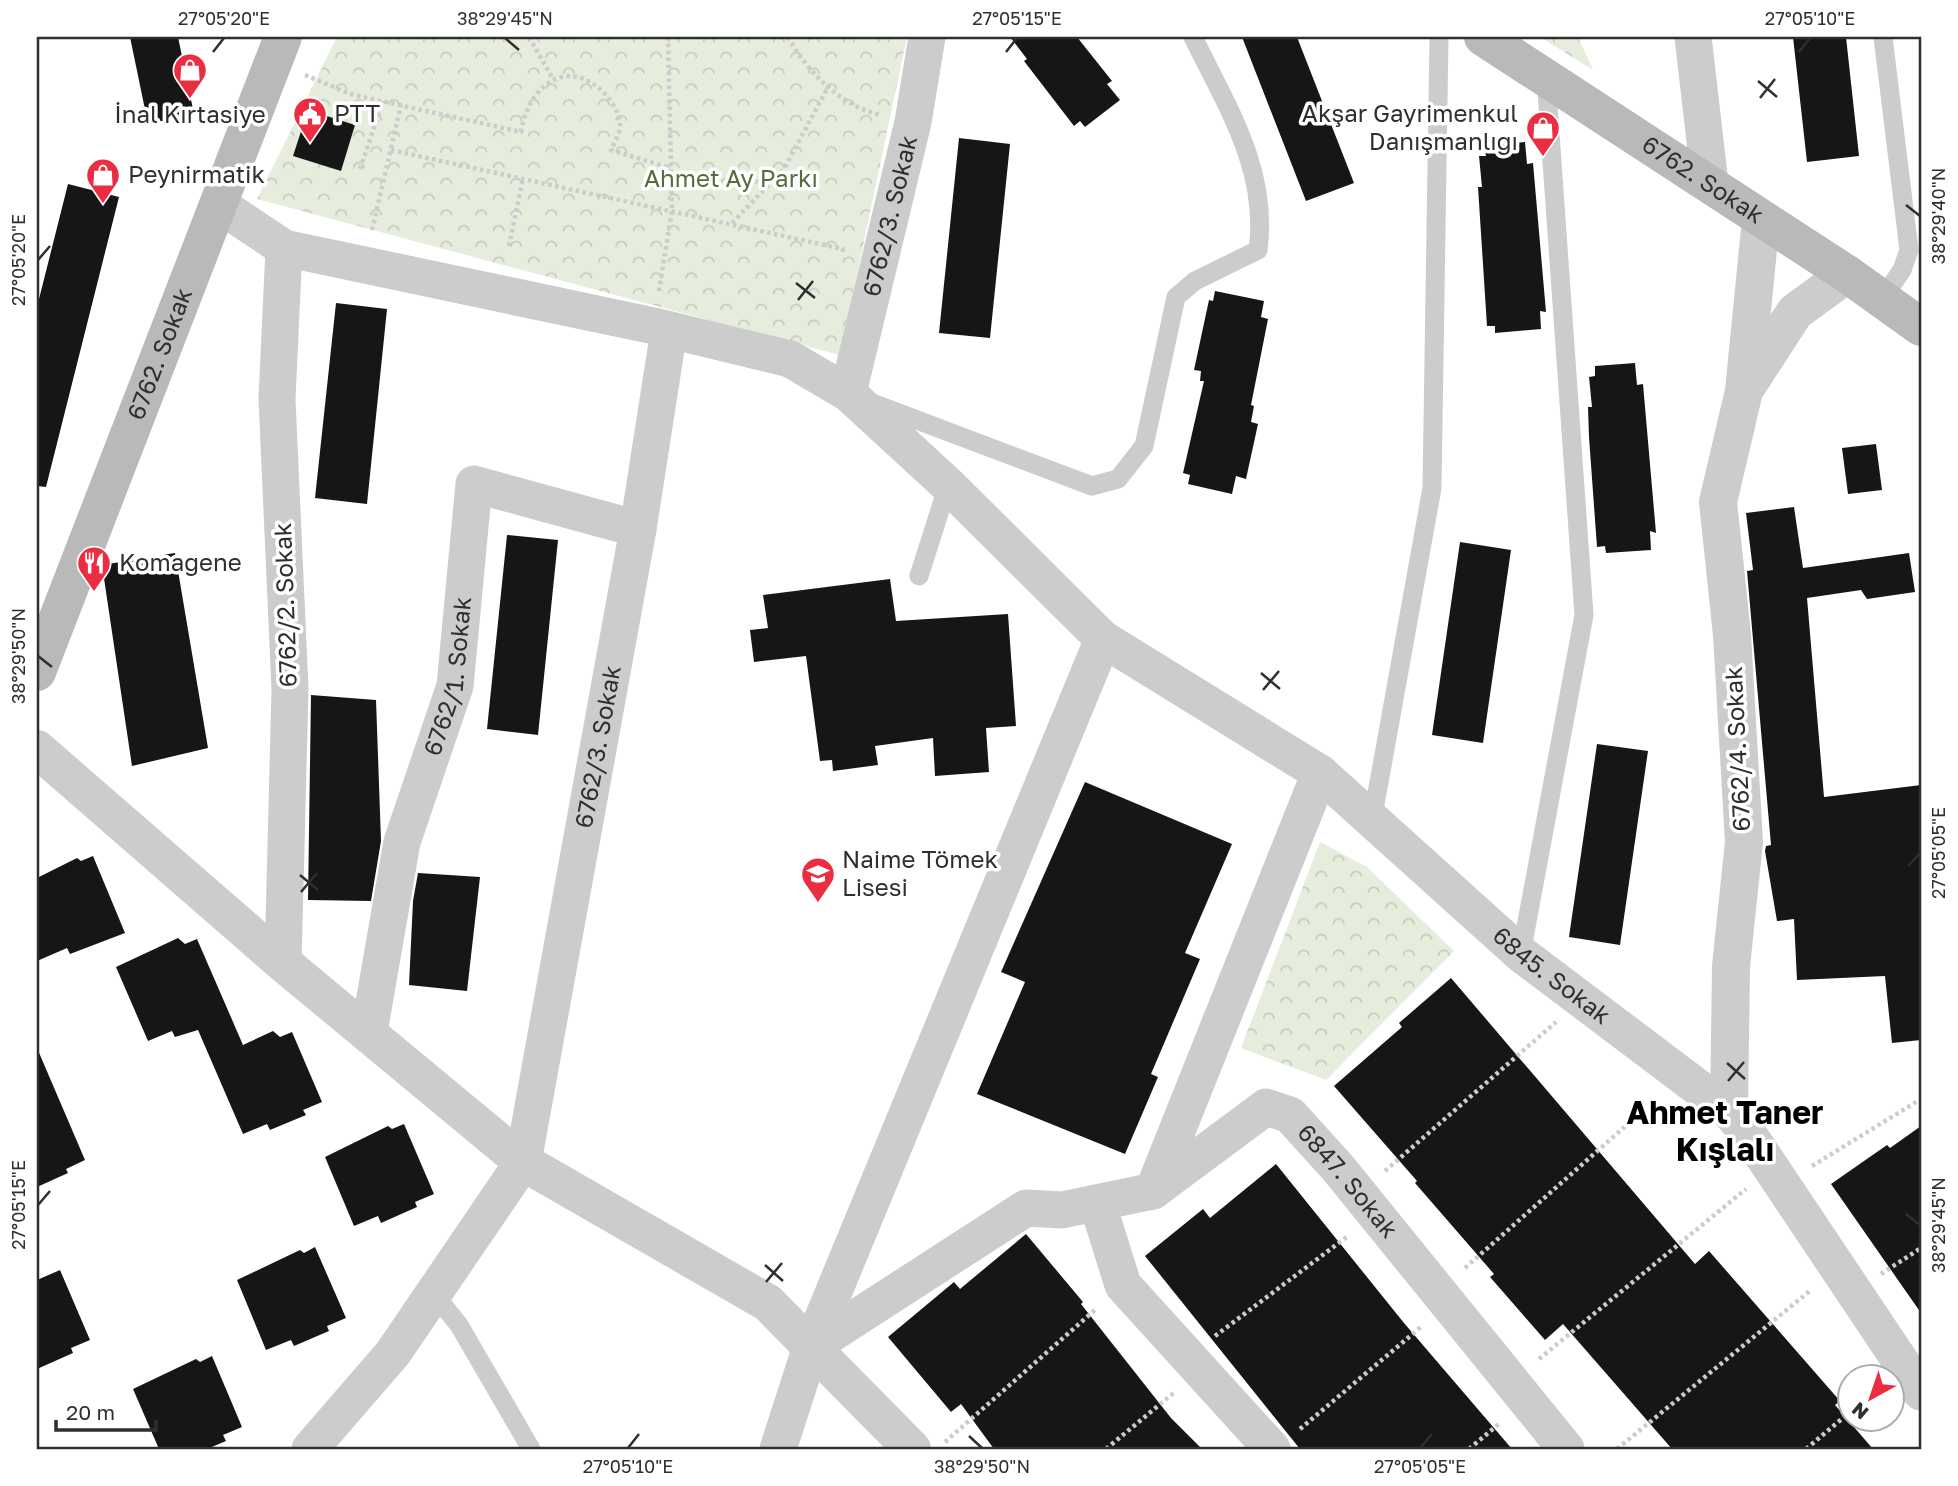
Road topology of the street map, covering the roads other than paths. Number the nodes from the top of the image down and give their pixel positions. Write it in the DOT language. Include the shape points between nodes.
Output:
graph roads {
  1 [pos="928,37"];
  2 [pos="1193,37"];
  3 [pos="1439,37"];
  4 [pos="1483,37"];
  5 [pos="1693,37"];
  6 [pos="1883,37"];
  7 [pos="278,50"];
  8 [pos="1546,77"];
  9 [pos="1710,184"];
  10 [pos="218,204"];
  11 [pos="1762,219"];
  12 [pos="284,248"];
  13 [pos="1847,274"];
  14 [pos="1882,299"];
  15 [pos="1921,327"];
  16 [pos="662,328"];
  17 [pos="1744,391"];
  18 [pos="848,393"];
  19 [pos="948,485"];
  20 [pos="638,529"];
  21 [pos="919,576"];
  22 [pos="1103,639"];
  23 [pos="37,672"];
  24 [pos="37,749"];
  25 [pos="1320,773"];
  26 [pos="1372,821"];
  27 [pos="1521,954"];
  28 [pos="283,963"];
  29 [pos="369,1032"];
  30 [pos="1729,1111"];
  31 [pos="523,1162"];
  32 [pos="1153,1192"];
  33 [pos="1098,1205"];
  34 [pos="434,1294"];
  35 [pos="811,1347"];
  36 [pos="1921,1392"];
  37 [pos="1284,1441"];
  38 [pos="310,1449"];
  39 [pos="531,1449"];
  40 [pos="778,1449"];
  41 [pos="912,1449"];
  42 [pos="1566,1449"];
  1 -- 18 [label="street, 6762/3. Sokak" via="913,122"];
  2 -- 18 [label="lane" via="1250,154 1261,225 1258,250 1195,281 1176,297 1144,446 1118,479 1092,486"];
  3 -- 26 [label="lane" via="1432,488"];
  4 -- 8 [label="main road, 6762. Sokak"];
  5 -- 9 [label="street"];
  6 -- 14 [label="lane" via="1909,250 1902,270"];
  7 -- 10 [label="main road, 6762. Sokak"];
  8 -- 9 [label="main road, 6762. Sokak"];
  8 -- 27 [label="lane" via="1584,615"];
  9 -- 11 [label="main road, 6762. Sokak"];
  10 -- 12 [label="street"];
  10 -- 23 [label="main road, 6762. Sokak"];
  11 -- 13 [label="main road, 6762. Sokak"];
  11 -- 17 [label="street, 6762/4. Sokak"];
  12 -- 16 [label="street, 6845. Sokak"];
  12 -- 28 [label="street, 6762/2. Sokak" via="277,399 290,689"];
  13 -- 14 [label="main road, 6762. Sokak"];
  13 -- 17 [label="street, 6762/4. Sokak" via="1795,312"];
  14 -- 15 [label="main road, 6762. Sokak"];
  16 -- 18 [label="street, 6845. Sokak" via="790,359"];
  16 -- 20 [label="street, 6762/3. Sokak"];
  17 -- 30 [label="street, 6762/4. Sokak" via="1718,502 1732,635 1744,842 1731,966"];
  18 -- 19 [label="street, 6845. Sokak"];
  19 -- 21 [label="lane"];
  19 -- 22 [label="street, 6845. Sokak"];
  20 -- 29 [label="street, 6762/1. Sokak" via="474,484 455,685 402,842"];
  20 -- 31 [label="street, 6762/3. Sokak"];
  22 -- 25 [label="street, 6845. Sokak"];
  22 -- 35 [label="street"];
  24 -- 28 [label="street"];
  25 -- 26 [label="street, 6845. Sokak"];
  25 -- 32 [label="street"];
  26 -- 27 [label="street, 6845. Sokak"];
  27 -- 30 [label="street, 6845. Sokak"];
  28 -- 29 [label="street"];
  29 -- 31 [label="street"];
  30 -- 36 [label="street, 6845. Sokak"];
  31 -- 34 [label="street"];
  31 -- 35 [label="street" via="768,1303"];
  32 -- 33 [label="street, 6847. Sokak"];
  32 -- 42 [label="street, 6847. Sokak" via="1266,1107 1290,1115"];
  33 -- 35 [label="street, 6847. Sokak" via="1026,1208"];
  33 -- 37 [label="street" via="1123,1285 1195,1363"];
  34 -- 38 [label="street" via="393,1353"];
  34 -- 39 [label="lane" via="459,1325"];
  35 -- 40 [label="street"];
  35 -- 41 [label="street"];
}
